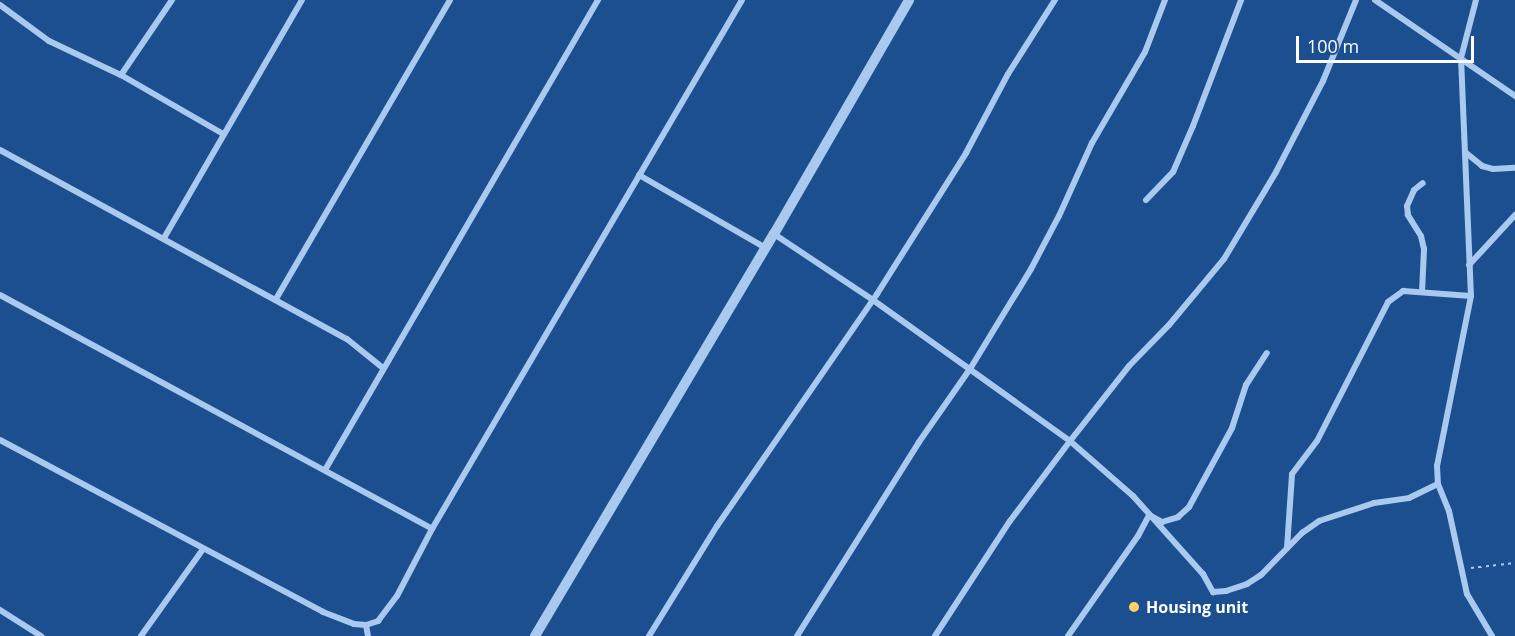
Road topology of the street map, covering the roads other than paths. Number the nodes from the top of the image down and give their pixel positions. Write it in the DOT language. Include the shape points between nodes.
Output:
graph roads {
  1 [pos="172,0"];
  2 [pos="302,0"];
  3 [pos="450,0"];
  4 [pos="598,0"];
  5 [pos="742,0"];
  6 [pos="909,0"];
  7 [pos="1055,0"];
  8 [pos="1164,0"];
  9 [pos="1241,0"];
  10 [pos="1356,0"];
  11 [pos="1375,0"];
  12 [pos="1476,0"];
  13 [pos="0,6"];
  14 [pos="1461,58"];
  15 [pos="121,75"];
  16 [pos="1515,96"];
  17 [pos="223,134"];
  18 [pos="0,150"];
  19 [pos="1465,152"];
  20 [pos="1515,168"];
  21 [pos="639,176"];
  22 [pos="1423,183"];
  23 [pos="1146,200"];
  24 [pos="1515,215"];
  25 [pos="774,234"];
  26 [pos="164,238"];
  27 [pos="764,248"];
  28 [pos="1469,265"];
  29 [pos="1422,292"];
  30 [pos="0,295"];
  31 [pos="1471,296"];
  32 [pos="276,299"];
  33 [pos="873,300"];
  34 [pos="1267,353"];
  35 [pos="383,368"];
  36 [pos="970,369"];
  37 [pos="0,440"];
  38 [pos="1070,441"];
  39 [pos="325,470"];
  40 [pos="1438,484"];
  41 [pos="1149,515"];
  42 [pos="432,529"];
  43 [pos="1287,548"];
  44 [pos="203,549"];
  45 [pos="0,610"];
  46 [pos="366,625"];
  47 [pos="41,636"];
  48 [pos="141,636"];
  49 [pos="368,636"];
  50 [pos="535,636"];
  51 [pos="649,636"];
  52 [pos="797,636"];
  53 [pos="935,636"];
  54 [pos="1068,636"];
  55 [pos="1492,636"];
  1 -- 15 [label="street"];
  2 -- 17 [label="street"];
  3 -- 32 [label="street"];
  4 -- 35 [label="street"];
  5 -- 21 [label="street"];
  6 -- 25 [label="street"];
  7 -- 33 [label="street" via="1008,74 966,153"];
  8 -- 36 [label="street" via="1153,35 1092,143 1047,240"];
  9 -- 23 [label="street" via="1173,172"];
  10 -- 38 [label="street" via="1318,91 1224,259 1177,316 1128,366"];
  11 -- 14 [label="street"];
  12 -- 14 [label="street"];
  13 -- 15 [label="street" via="49,41"];
  14 -- 16 [label="street"];
  14 -- 19 [label="street"];
  15 -- 17 [label="street"];
  17 -- 26 [label="street"];
  18 -- 26 [label="street"];
  19 -- 20 [label="street" via="1493,169"];
  19 -- 28 [label="street"];
  21 -- 27 [label="street"];
  21 -- 42 [label="street"];
  22 -- 29 [label="street" via="1414,190 1407,206 1424,249"];
  24 -- 28 [label="street"];
  25 -- 27 [label="street"];
  25 -- 33 [label="street"];
  26 -- 32 [label="street"];
  27 -- 50 [label="street"];
  28 -- 31 [label="street"];
  29 -- 31 [label="street"];
  29 -- 43 [label="street" via="1403,291 1388,302 1317,441 1292,474"];
  30 -- 39 [label="street"];
  31 -- 40 [label="street" via="1447,405 1437,466"];
  32 -- 35 [label="street" via="361,348"];
  33 -- 36 [label="street"];
  33 -- 51 [label="street" via="717,526"];
  34 -- 41 [label="street" via="1246,386 1232,428 1189,507 1178,517 1162,522"];
  35 -- 39 [label="street"];
  36 -- 38 [label="street"];
  36 -- 52 [label="street"];
  37 -- 44 [label="street"];
  38 -- 41 [label="street"];
  38 -- 53 [label="street" via="1010,521"];
  39 -- 42 [label="street"];
  40 -- 43 [label="street" via="1409,498 1374,503 1319,521"];
  40 -- 55 [label="street" via="1449,511 1467,594"];
  41 -- 43 [label="street" via="1203,574 1213,592 1247,584"];
  41 -- 54 [label="street"];
  42 -- 46 [label="street" via="387,613"];
  44 -- 46 [label="street" via="323,612"];
  44 -- 48 [label="street"];
  45 -- 47 [label="street"];
  46 -- 49 [label="street"];
}
